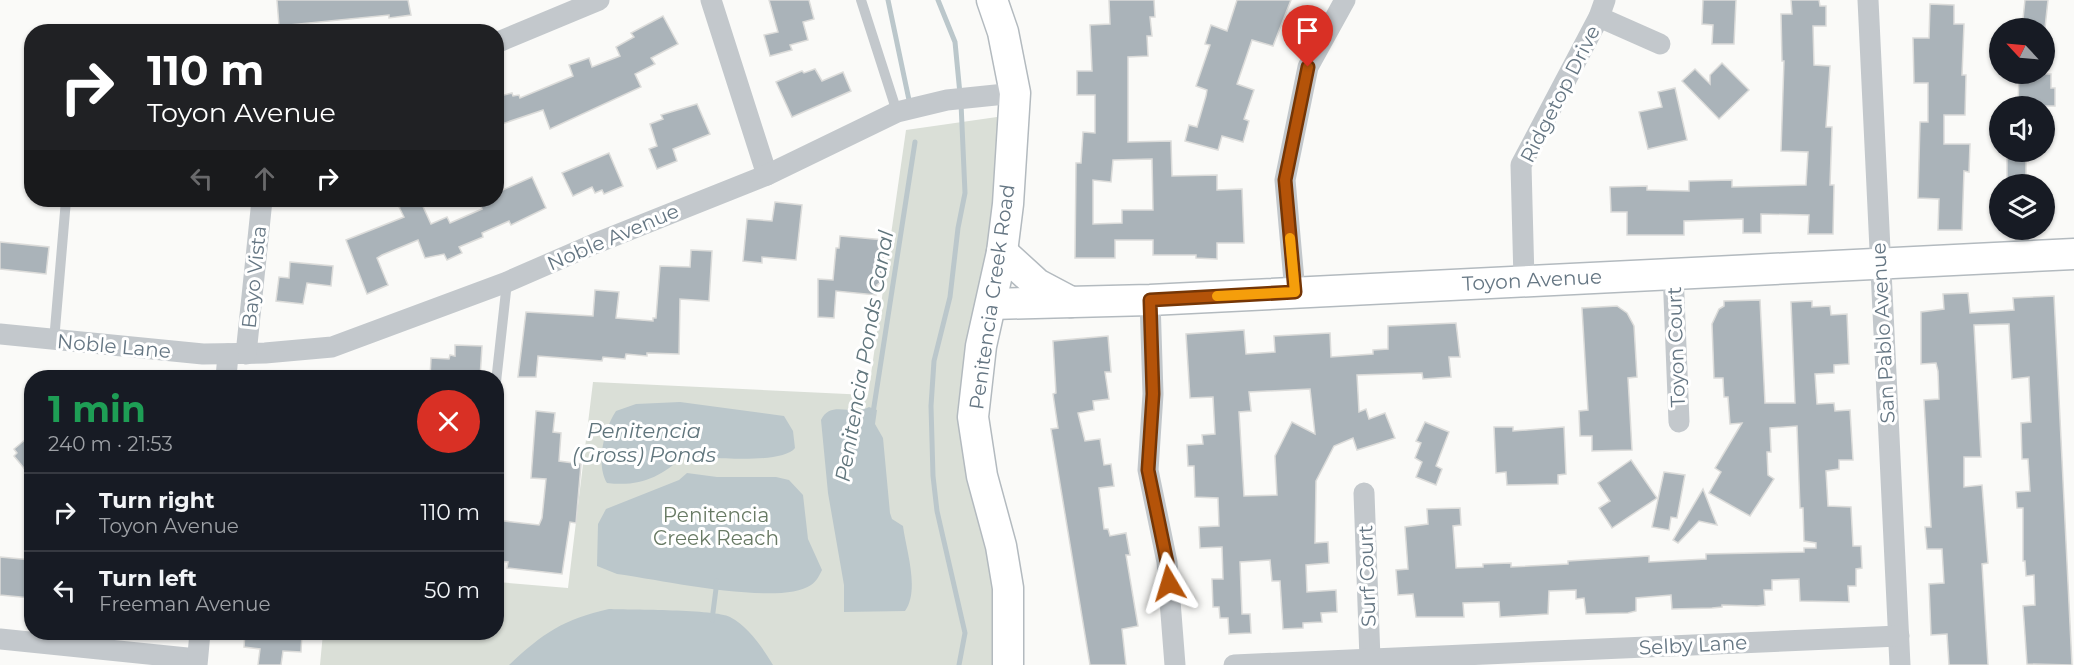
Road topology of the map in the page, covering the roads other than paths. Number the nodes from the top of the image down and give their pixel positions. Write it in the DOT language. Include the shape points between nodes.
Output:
graph roads {
  1 [pos="599,0"];
  2 [pos="711,0"];
  3 [pos="861,0"];
  4 [pos="992,0"];
  5 [pos="1345,0"];
  6 [pos="1868,0"];
  7 [pos="1602,8"];
  8 [pos="504,40"];
  9 [pos="1660,44"];
  10 [pos="1015,93"];
  11 [pos="897,112"];
  12 [pos="767,174"];
  13 [pos="65,207"];
  14 [pos="261,207"];
  15 [pos="1002,252"];
  16 [pos="2074,254"];
  17 [pos="1879,263"];
  18 [pos="1673,272"];
  19 [pos="1524,280"];
  20 [pos="507,282"];
  21 [pos="1295,292"];
  22 [pos="1150,300"];
  23 [pos="1074,303"];
  24 [pos="991,304"];
  25 [pos="0,334"];
  26 [pos="54,340"];
  27 [pos="237,354"];
  28 [pos="230,370"];
  29 [pos="497,370"];
  30 [pos="1679,422"];
  31 [pos="1364,494"];
  32 [pos="1899,636"];
  33 [pos="0,639"];
  34 [pos="199,640"];
  35 [pos="1370,659"];
  36 [pos="197,662"];
  37 [pos="1008,665"];
  38 [pos="1175,665"];
  39 [pos="1234,665"];
  40 [pos="1900,665"];
  1 -- 8 [label="street"];
  2 -- 12 [label="street"];
  3 -- 11 [label="lane"];
  4 -- 10 [label="street, Penitencia Creek Road"];
  5 -- 21 [label="street" via="1308,67 1285,180"];
  6 -- 17 [label="street, San Pablo Avenue"];
  7 -- 9 [label="street, Ridgetop Drive"];
  7 -- 19 [label="street, Ridgetop Drive" via="1521,165"];
  10 -- 11 [label="street, Noble Avenue" via="946,100"];
  10 -- 15 [label="street, Penitencia Creek Road"];
  11 -- 12 [label="street, Noble Avenue"];
  12 -- 20 [label="street, Noble Avenue"];
  13 -- 26 [label="lane"];
  14 -- 27 [label="street, Bayo Vista"];
  15 -- 23 [label="street" via="1037,284"];
  15 -- 24 [label="street, Penitencia Creek Road"];
  16 -- 17 [label="street, Toyon Avenue"];
  17 -- 18 [label="street, Toyon Avenue"];
  17 -- 32 [label="street, San Pablo Avenue"];
  18 -- 19 [label="street, Toyon Avenue"];
  18 -- 30 [label="street, Toyon Court"];
  19 -- 21 [label="street, Toyon Avenue"];
  20 -- 27 [label="street, Noble Avenue" via="332,347"];
  20 -- 29 [label="lane"];
  21 -- 22 [label="street, Toyon Avenue"];
  22 -- 23 [label="street, Toyon Avenue"];
  22 -- 38 [label="street" via="1153,394 1148,470 1167,562"];
  23 -- 24 [label="street, Toyon Avenue"];
  24 -- 37 [label="street, Penitencia Creek Road" via="981,346 973,417 982,476 1008,588"];
  25 -- 26 [label="street, Noble Lane"];
  26 -- 27 [label="street, Noble Lane"];
  27 -- 28 [label="street"];
  31 -- 35 [label="street, Surf Court"];
  32 -- 35 [label="street, Selby Lane"];
  32 -- 40 [label="street, San Pablo Avenue"];
  33 -- 36 [label="street"];
  34 -- 36 [label="street"];
  35 -- 39 [label="street, Selby Lane"];
}
